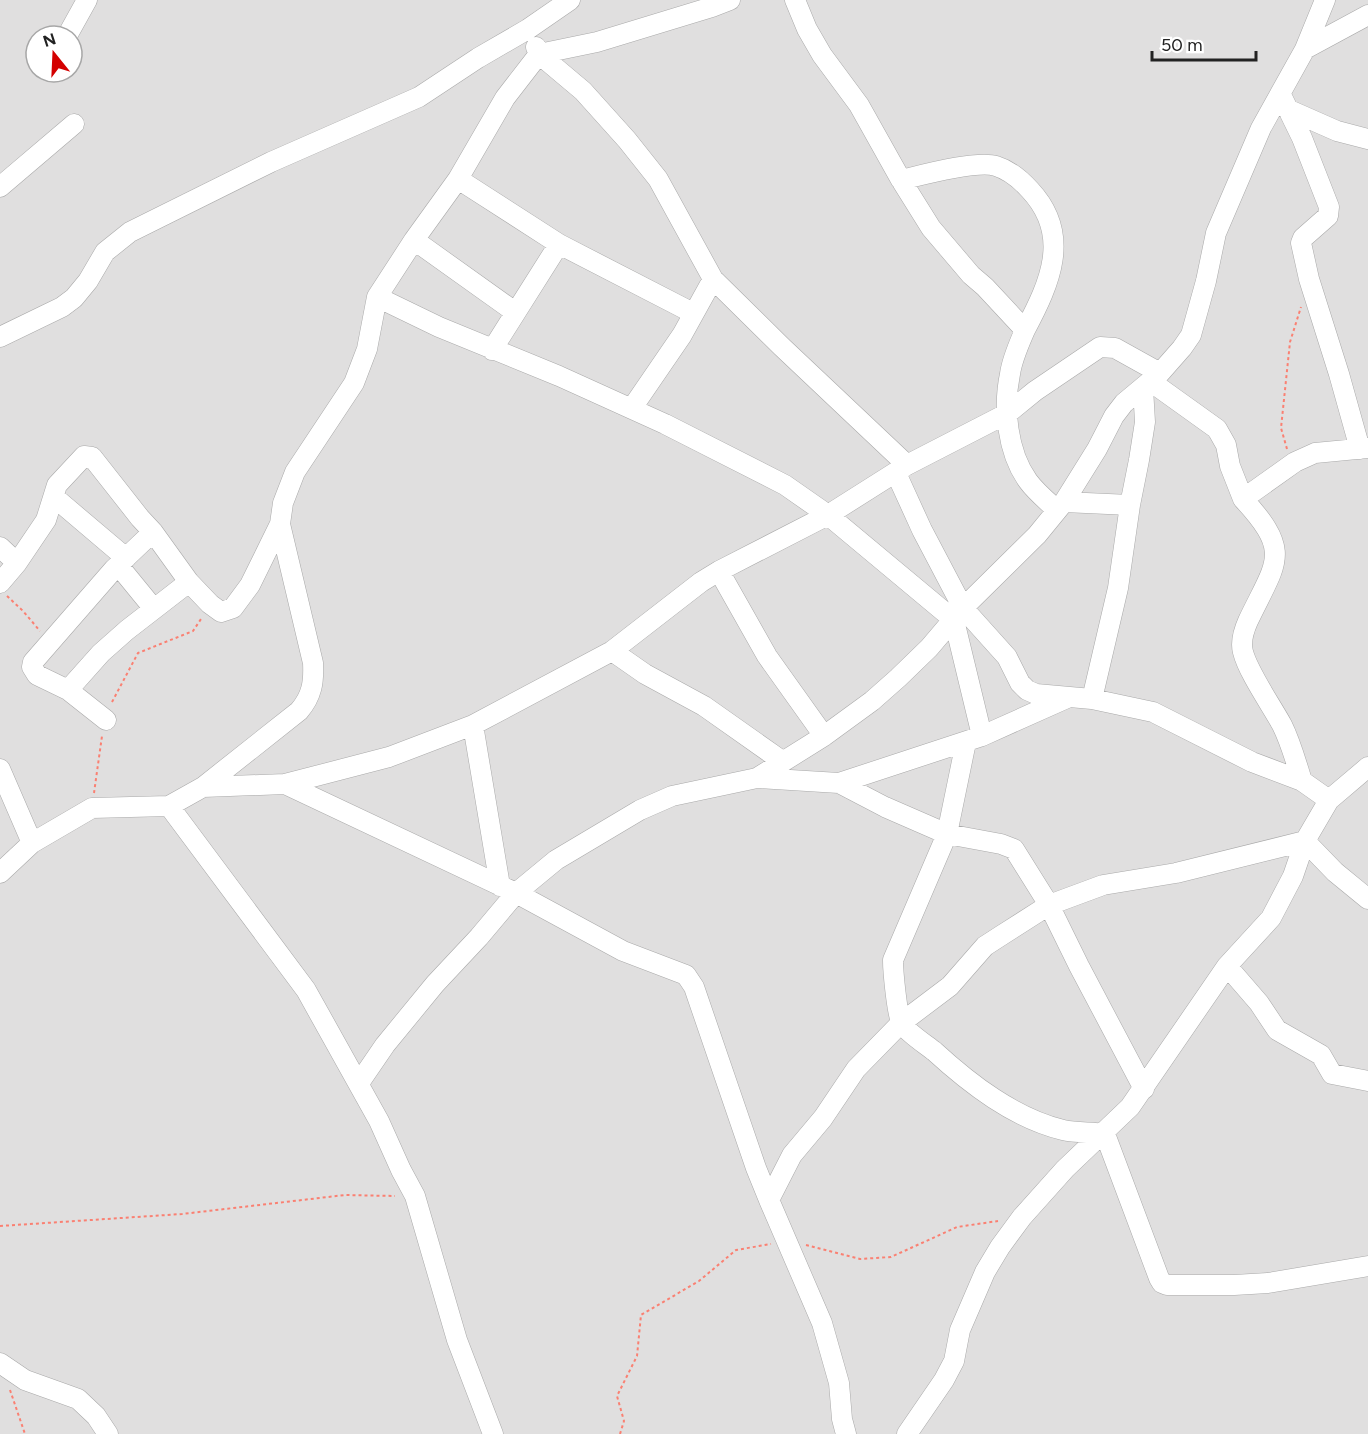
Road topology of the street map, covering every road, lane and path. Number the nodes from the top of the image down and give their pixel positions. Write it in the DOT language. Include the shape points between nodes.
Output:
graph roads {
  1 [pos="87,0"];
  2 [pos="570,0"];
  3 [pos="730,0"];
  4 [pos="795,0"];
  5 [pos="1325,0"];
  6 [pos="1368,15"];
  7 [pos="74,24"];
  8 [pos="528,29"];
  9 [pos="1305,49"];
  10 [pos="539,54"];
  11 [pos="1284,102"];
  12 [pos="74,124"];
  13 [pos="1368,139"];
  14 [pos="458,179"];
  15 [pos="901,180"];
  16 [pos="0,187"];
  17 [pos="414,240"];
  18 [pos="559,244"];
  19 [pos="713,279"];
  20 [pos="1309,279"];
  21 [pos="377,297"];
  22 [pos="515,312"];
  23 [pos="693,313"];
  24 [pos="1024,330"];
  25 [pos="0,337"];
  26 [pos="492,350"];
  27 [pos="1151,381"];
  28 [pos="632,408"];
  29 [pos="1008,413"];
  30 [pos="1364,448"];
  31 [pos="1295,462"];
  32 [pos="901,469"];
  33 [pos="54,497"];
  34 [pos="1244,499"];
  35 [pos="1130,505"];
  36 [pos="1060,506"];
  37 [pos="828,515"];
  38 [pos="280,524"];
  39 [pos="153,532"];
  40 [pos="0,547"];
  41 [pos="122,562"];
  42 [pos="17,563"];
  43 [pos="719,571"];
  44 [pos="189,582"];
  45 [pos="0,584"];
  46 [pos="0,590"];
  47 [pos="210,604"];
  48 [pos="154,609"];
  49 [pos="958,614"];
  50 [pos="49,643"];
  51 [pos="612,651"];
  52 [pos="68,690"];
  53 [pos="1070,697"];
  54 [pos="1092,699"];
  55 [pos="106,720"];
  56 [pos="473,725"];
  57 [pos="824,736"];
  58 [pos="974,739"];
  59 [pos="782,761"];
  60 [pos="1368,767"];
  61 [pos="0,769"];
  62 [pos="757,778"];
  63 [pos="1302,781"];
  64 [pos="838,783"];
  65 [pos="285,784"];
  66 [pos="203,787"];
  67 [pos="1329,800"];
  68 [pos="169,806"];
  69 [pos="92,808"];
  70 [pos="947,834"];
  71 [pos="1305,841"];
  72 [pos="32,843"];
  73 [pos="0,873"];
  74 [pos="508,890"];
  75 [pos="1368,899"];
  76 [pos="1049,905"];
  77 [pos="1227,966"];
  78 [pos="902,1023"];
  79 [pos="1368,1081"];
  80 [pos="359,1083"];
  81 [pos="1144,1089"];
  82 [pos="1105,1134"];
  83 [pos="415,1196"];
  84 [pos="769,1200"];
  85 [pos="1022,1217"];
  86 [pos="0,1226"];
  87 [pos="786,1241"];
  88 [pos="1368,1266"];
  89 [pos="0,1364"];
  90 [pos="25,1434"];
  91 [pos="108,1434"];
  92 [pos="493,1434"];
  93 [pos="620,1434"];
  94 [pos="846,1434"];
  95 [pos="907,1434"];
  1 -- 7 [label="street"];
  2 -- 8 [label="street"];
  3 -- 10 [label="street" via="597,42"];
  4 -- 15 [label="street" via="822,55 859,105"];
  5 -- 9 [label="street"];
  6 -- 9 [label="street"];
  8 -- 10 [label="street"];
  8 -- 25 [label="street" via="419,97 271,162 130,232 105,252 74,298"];
  9 -- 11 [label="street"];
  10 -- 14 [label="street" via="498,109"];
  10 -- 19 [label="street" via="584,91 658,179"];
  11 -- 13 [label="street" via="1337,131"];
  11 -- 20 [label="street" via="1329,207 1328,216 1302,240"];
  11 -- 27 [label="street" via="1261,128 1216,233 1191,335"];
  12 -- 16 [label="street"];
  14 -- 17 [label="street"];
  14 -- 18 [label="street"];
  15 -- 24 [label="street" via="943,243"];
  15 -- 24 [label="street" via="986,164 1023,182 1040,200 1054,238 1053,252 1048,279"];
  17 -- 21 [label="street"];
  17 -- 22 [label="street"];
  18 -- 22 [label="street"];
  18 -- 23 [label="street"];
  19 -- 23 [label="street"];
  19 -- 32 [label="street"];
  20 -- 30 [label="street"];
  20 -- 31 [label="path" via="1290,342 1281,428"];
  21 -- 26 [label="street"];
  21 -- 38 [label="street" via="367,349 354,383 296,472 283,503"];
  22 -- 26 [label="street"];
  23 -- 28 [label="street"];
  24 -- 29 [label="street" via="1010,373"];
  26 -- 28 [label="street"];
  27 -- 29 [label="street" via="1115,348 1100,347"];
  27 -- 34 [label="street" via="1217,429"];
  27 -- 35 [label="street"];
  27 -- 36 [label="street" via="1114,416"];
  28 -- 37 [label="street" via="785,485"];
  29 -- 32 [label="street"];
  29 -- 36 [label="street" via="1009,432 1023,472 1034,488"];
  30 -- 31 [label="street" via="1319,452"];
  31 -- 34 [label="street"];
  32 -- 37 [label="street"];
  32 -- 49 [label="street"];
  33 -- 39 [label="street" via="66,473 87,455"];
  33 -- 41 [label="street"];
  33 -- 42 [label="street" via="46,520"];
  34 -- 63 [label="street" via="1271,533 1275,557 1272,572 1244,630 1242,651 1283,727"];
  35 -- 36 [label="street"];
  35 -- 54 [label="street" via="1118,588"];
  36 -- 49 [label="street" via="1037,535"];
  37 -- 43 [label="street"];
  37 -- 49 [label="street"];
  38 -- 47 [label="street" via="250,585 233,608 221,612"];
  38 -- 66 [label="street" via="314,681 308,700 299,711"];
  39 -- 41 [label="street"];
  39 -- 44 [label="street"];
  40 -- 42 [label="street"];
  41 -- 48 [label="street"];
  41 -- 50 [label="street"];
  42 -- 45 [label="street"];
  43 -- 51 [label="street"];
  43 -- 57 [label="street" via="766,656"];
  44 -- 47 [label="street"];
  44 -- 48 [label="street"];
  46 -- 50 [label="path"];
  47 -- 55 [label="path" via="193,632 138,653 114,696"];
  48 -- 52 [label="street" via="101,653"];
  49 -- 53 [label="street" via="1007,657 1027,690"];
  49 -- 57 [label="street" via="898,678"];
  49 -- 58 [label="street"];
  50 -- 52 [label="street" via="32,668 37,675"];
  51 -- 56 [label="street"];
  51 -- 59 [label="street" via="704,706"];
  52 -- 55 [label="street"];
  53 -- 54 [label="street"];
  53 -- 58 [label="street"];
  54 -- 63 [label="street" via="1153,712 1252,762"];
  55 -- 69 [label="path"];
  56 -- 65 [label="street" via="389,757"];
  56 -- 74 [label="street"];
  57 -- 59 [label="street"];
  58 -- 64 [label="street"];
  58 -- 70 [label="street"];
  59 -- 62 [label="street"];
  60 -- 67 [label="street"];
  61 -- 72 [label="street"];
  62 -- 64 [label="street"];
  62 -- 74 [label="street" via="672,796 640,810"];
  63 -- 67 [label="street"];
  64 -- 70 [label="street"];
  65 -- 66 [label="street"];
  65 -- 74 [label="street"];
  66 -- 68 [label="street"];
  67 -- 71 [label="street"];
  68 -- 69 [label="street"];
  68 -- 80 [label="street" via="306,990"];
  69 -- 72 [label="street"];
  70 -- 76 [label="street" via="1014,849"];
  70 -- 78 [label="street" via="893,960"];
  71 -- 75 [label="street"];
  71 -- 76 [label="street" via="1176,873 1103,885"];
  71 -- 77 [label="street" via="1293,876 1271,918"];
  72 -- 73 [label="street"];
  74 -- 80 [label="street" via="479,937 435,984"];
  74 -- 84 [label="street" via="623,951 690,978"];
  76 -- 78 [label="street" via="985,946 950,986"];
  76 -- 81 [label="street"];
  77 -- 79 [label="street" via="1277,1030 1322,1055 1332,1074"];
  77 -- 81 [label="street"];
  78 -- 82 [label="street" via="955,1071 1008,1106 1064,1130"];
  78 -- 84 [label="street" via="856,1070 792,1155"];
  80 -- 83 [label="street"];
  81 -- 82 [label="street"];
  82 -- 85 [label="street" via="1065,1168"];
  82 -- 88 [label="street" via="1162,1283 1256,1284"];
  83 -- 86 [label="path" via="345,1195 182,1214"];
  83 -- 92 [label="street" via="457,1340"];
  84 -- 87 [label="street"];
  85 -- 87 [label="path" via="957,1227 891,1257 860,1259"];
  85 -- 95 [label="street" via="985,1272 944,1380"];
  87 -- 93 [label="path" via="736,1250 699,1281 641,1315 637,1356 617,1396 624,1421"];
  87 -- 94 [label="street" via="822,1323 839,1383"];
  89 -- 90 [label="path"];
  89 -- 91 [label="street" via="25,1380 78,1399"];
}
